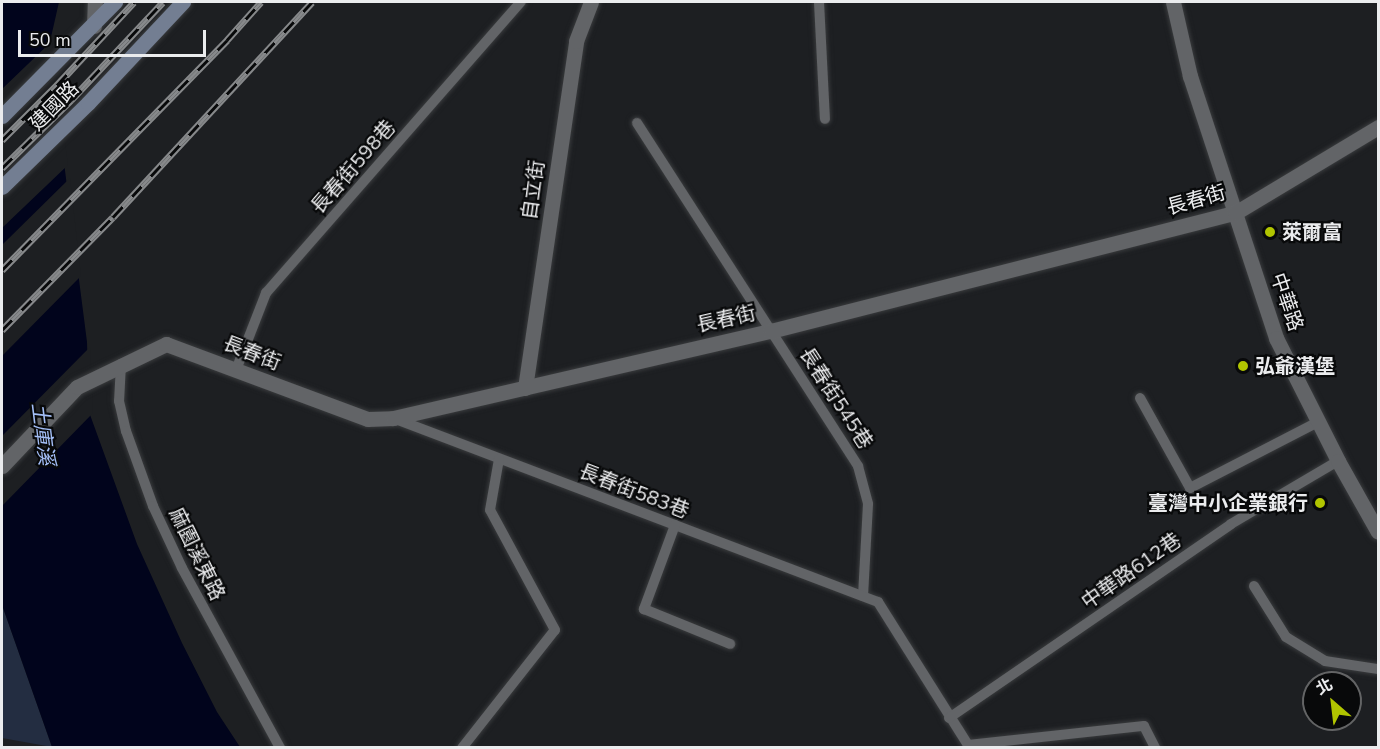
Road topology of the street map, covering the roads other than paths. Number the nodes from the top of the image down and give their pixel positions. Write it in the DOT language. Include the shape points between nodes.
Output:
graph roads {
  1 [pos="95,2"];
  2 [pos="115,2"];
  3 [pos="183,2"];
  4 [pos="521,2"];
  5 [pos="589,2"];
  6 [pos="819,2"];
  7 [pos="1173,2"];
  8 [pos="93,26"];
  9 [pos="2,116"];
  10 [pos="825,119"];
  11 [pos="638,123"];
  12 [pos="1378,127"];
  13 [pos="2,187"];
  14 [pos="1234,213"];
  15 [pos="771,331"];
  16 [pos="121,364"];
  17 [pos="236,370"];
  18 [pos="525,388"];
  19 [pos="1140,398"];
  20 [pos="393,418"];
  21 [pos="1318,422"];
  22 [pos="499,459"];
  23 [pos="1338,461"];
  24 [pos="2,466"];
  25 [pos="675,525"];
  26 [pos="1378,532"];
  27 [pos="1254,586"];
  28 [pos="863,596"];
  29 [pos="730,644"];
  30 [pos="1378,669"];
  31 [pos="949,718"];
  32 [pos="280,747"];
  33 [pos="462,747"];
  34 [pos="1155,747"];
  1 -- 8 [label="street"];
  2 -- 8 [label="main road, 建國路"];
  3 -- 13 [label="main road, 建國路"];
  4 -- 17 [label="lane, 長春街598巷" via="266,293"];
  5 -- 18 [label="street, 自立街" via="576,41"];
  6 -- 10 [label="lane"];
  7 -- 14 [label="street, 中華路" via="1190,76"];
  8 -- 9 [label="main road, 建國路"];
  11 -- 15 [label="lane, 長春街545巷"];
  12 -- 14 [label="street, 長春街"];
  14 -- 15 [label="street, 長春街"];
  14 -- 21 [label="street, 中華路" via="1276,338"];
  15 -- 18 [label="street, 長春街"];
  15 -- 28 [label="lane, 長春街545巷" via="858,466 868,504"];
  16 -- 17 [label="street, 長春街" via="166,344"];
  16 -- 24 [label="street, 長春街" via="77,387"];
  16 -- 32 [label="lane, 麻園溪東路" via="119,401 153,506 182,568"];
  17 -- 20 [label="street, 長春街" via="368,419"];
  18 -- 20 [label="street, 長春街"];
  19 -- 21 [label="lane" via="1190,488"];
  20 -- 22 [label="lane, 長春街583巷"];
  21 -- 23 [label="street, 中華路"];
  22 -- 25 [label="lane, 長春街583巷"];
  22 -- 33 [label="lane" via="490,510 555,630"];
  23 -- 26 [label="street, 中華路"];
  23 -- 31 [label="lane, 中華路612巷" via="1231,524"];
  25 -- 28 [label="lane, 長春街583巷"];
  25 -- 29 [label="lane" via="644,609"];
  27 -- 30 [label="lane" via="1286,637 1325,661"];
  28 -- 31 [label="lane, 長春街583巷" via="878,602"];
  31 -- 34 [label="lane, 長春街583巷" via="968,745 1144,726"];
}
